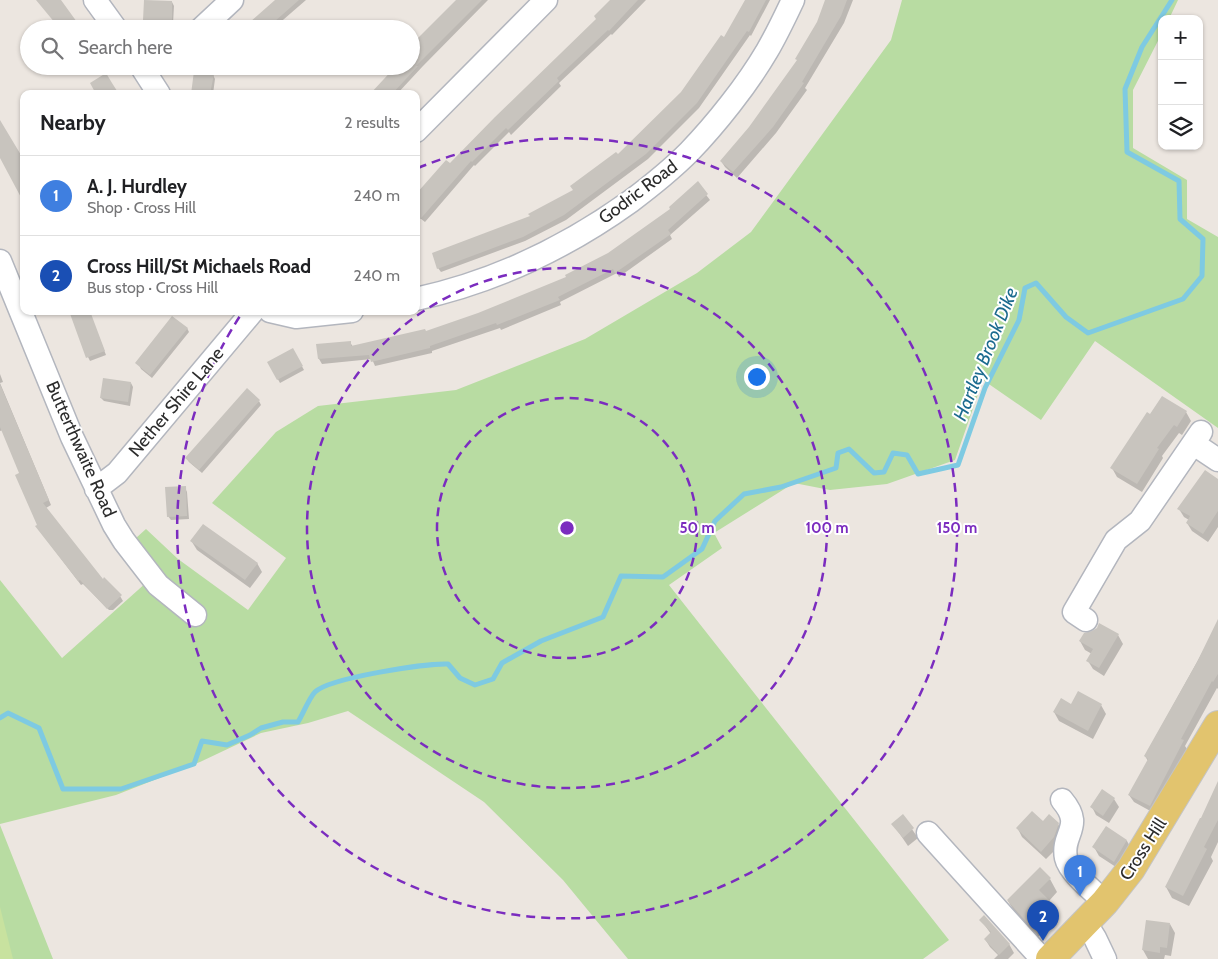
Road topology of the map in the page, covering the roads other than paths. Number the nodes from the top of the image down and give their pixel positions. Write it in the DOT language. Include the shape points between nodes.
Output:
graph roads {
  1 [pos="95,0"];
  2 [pos="232,0"];
  3 [pos="546,0"];
  4 [pos="793,0"];
  5 [pos="109,20"];
  6 [pos="211,20"];
  7 [pos="420,127"];
  8 [pos="0,261"];
  9 [pos="420,298"];
  10 [pos="20,310"];
  11 [pos="22,315"];
  12 [pos="250,315"];
  13 [pos="287,315"];
  14 [pos="315,315"];
  15 [pos="1218,460"];
  16 [pos="96,489"];
  17 [pos="195,616"];
  18 [pos="1086,620"];
  19 [pos="1218,726"];
  20 [pos="1062,800"];
  21 [pos="928,833"];
  22 [pos="1104,902"];
  23 [pos="1084,922"];
  24 [pos="1042,959"];
  25 [pos="1050,959"];
  26 [pos="1105,959"];
  1 -- 5 [label="street"];
  2 -- 6 [label="street"];
  3 -- 7 [label="street"];
  4 -- 9 [label="street, Godric Road" via="767,51 745,83 688,153 656,182 574,238 533,260 482,280"];
  8 -- 10 [label="street, Butterthwaite Road"];
  11 -- 16 [label="street, Butterthwaite Road"];
  12 -- 16 [label="street, Nether Shire Lane" via="117,473"];
  13 -- 14 [label="street"];
  15 -- 18 [label="street" via="1198,438 1140,521 1116,540 1074,612"];
  16 -- 17 [label="street, Butterthwaite Road" via="114,525 139,561 158,585"];
  19 -- 22 [label="main road, Cross Hill" via="1131,869"];
  20 -- 22 [label="street" via="1072,813 1066,859"];
  21 -- 24 [label="street"];
  22 -- 23 [label="main road, Cross Hill"];
  23 -- 25 [label="main road, Cross Hill"];
  23 -- 26 [label="street"];
}
